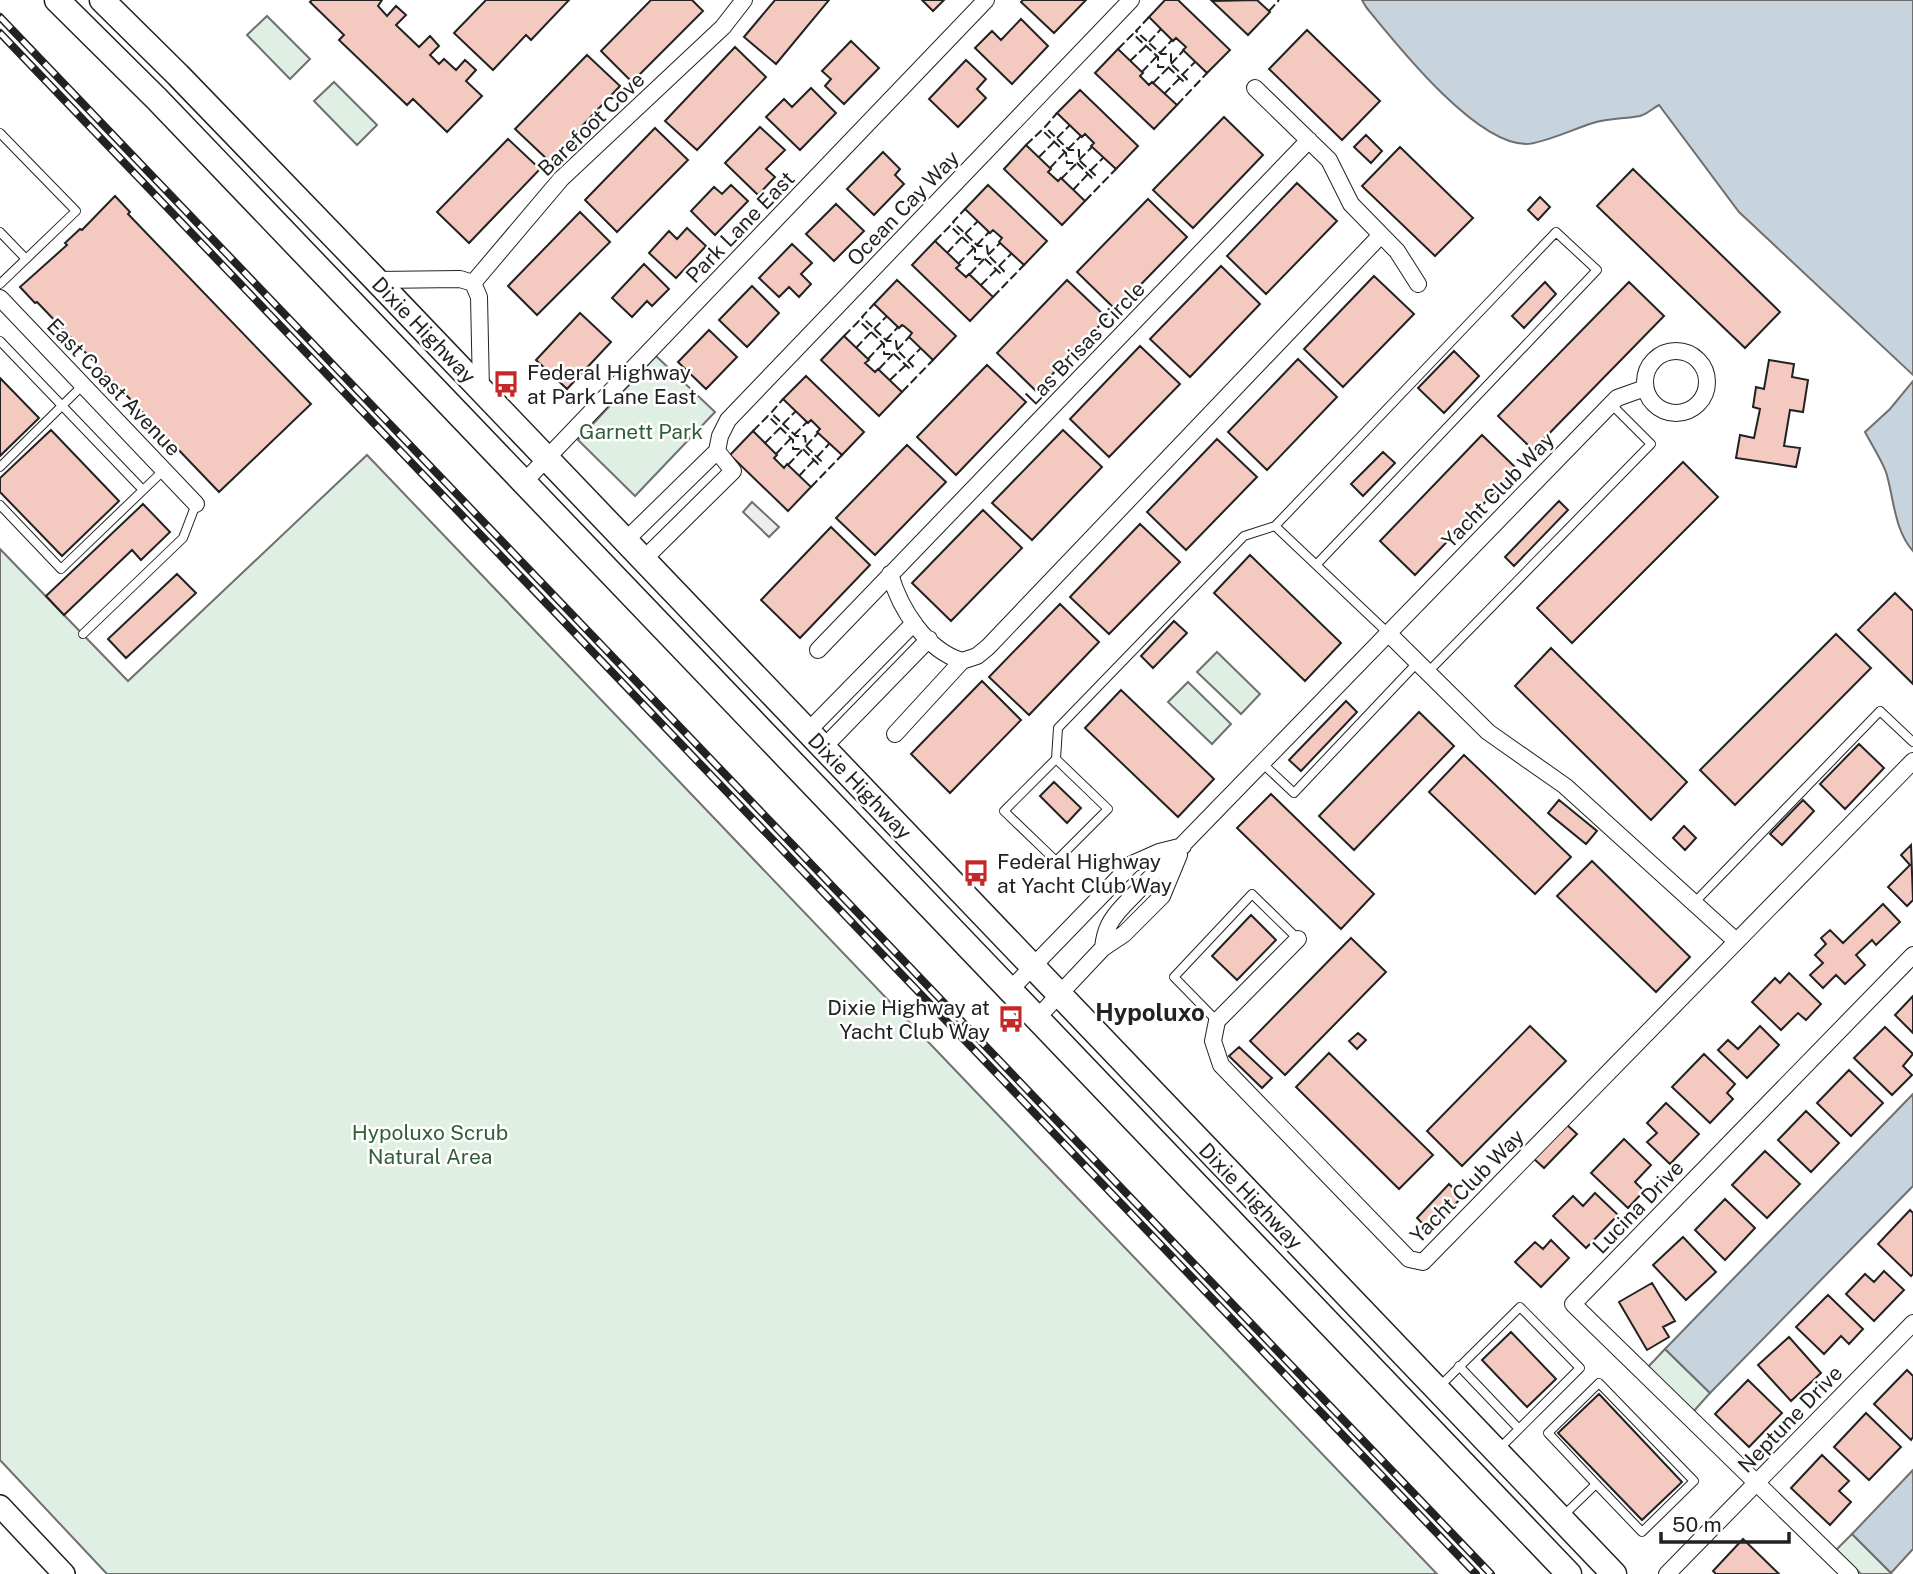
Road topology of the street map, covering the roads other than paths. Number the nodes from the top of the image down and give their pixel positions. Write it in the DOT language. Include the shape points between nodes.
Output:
graph roads {
  1 [pos="57,0"];
  2 [pos="102,0"];
  3 [pos="744,0"];
  4 [pos="986,0"];
  5 [pos="1130,0"];
  6 [pos="1255,88"];
  7 [pos="0,133"];
  8 [pos="1309,140"];
  9 [pos="0,232"];
  10 [pos="1381,235"];
  11 [pos="26,259"];
  12 [pos="376,280"];
  13 [pos="0,284"];
  14 [pos="473,284"];
  15 [pos="1418,284"];
  16 [pos="2,304"];
  17 [pos="0,341"];
  18 [pos="83,385"];
  19 [pos="1645,387"];
  20 [pos="481,390"];
  21 [pos="1611,404"];
  22 [pos="62,406"];
  23 [pos="717,451"];
  24 [pos="547,459"];
  25 [pos="0,467"];
  26 [pos="164,470"];
  27 [pos="695,474"];
  28 [pos="524,482"];
  29 [pos="143,490"];
  30 [pos="712,491"];
  31 [pos="675,492"];
  32 [pos="0,505"];
  33 [pos="196,505"];
  34 [pos="693,510"];
  35 [pos="1275,526"];
  36 [pos="625,540"];
  37 [pos="644,559"];
  38 [pos="1316,565"];
  39 [pos="890,574"];
  40 [pos="914,623"];
  41 [pos="83,634"];
  42 [pos="1389,634"];
  43 [pos="929,639"];
  44 [pos="818,650"];
  45 [pos="881,657"];
  46 [pos="962,661"];
  47 [pos="1422,668"];
  48 [pos="896,672"];
  49 [pos="895,734"];
  50 [pos="816,739"];
  51 [pos="1913,742"];
  52 [pos="1056,759"];
  53 [pos="1913,761"];
  54 [pos="1264,764"];
  55 [pos="1183,846"];
  56 [pos="1109,887"];
  57 [pos="1694,903"];
  58 [pos="1124,905"];
  59 [pos="1137,921"];
  60 [pos="1298,939"];
  61 [pos="1736,941"];
  62 [pos="1103,948"];
  63 [pos="1913,955"];
  64 [pos="1033,967"];
  65 [pos="1010,990"];
  66 [pos="1060,995"];
  67 [pos="1037,1018"];
  68 [pos="1217,1021"];
  69 [pos="1913,1323"];
  70 [pos="1459,1366"];
  71 [pos="1437,1389"];
  72 [pos="1519,1429"];
  73 [pos="1497,1451"];
  74 [pos="1596,1484"];
  75 [pos="1757,1484"];
  76 [pos="4,1518"];
  77 [pos="1560,1518"];
  78 [pos="64,1574"];
  79 [pos="1569,1574"];
  80 [pos="1614,1574"];
  81 [pos="1667,1574"];
  82 [pos="1850,1574"];
  1 -- 28 [label="main road, Dixie Highway"];
  2 -- 12 [label="main road, Dixie Highway"];
  3 -- 14 [label="street, Barefoot Cove" via="723,27 561,179"];
  4 -- 24 [label="street, Park Lane East"];
  5 -- 23 [label="street, Ocean Cay Way" via="728,420"];
  6 -- 8 [label="street"];
  7 -- 11 [label="lane" via="76,211"];
  8 -- 10 [label="street" via="1329,160 1351,204"];
  8 -- 39 [label="street, Las Brisas Circle"];
  9 -- 11 [label="lane"];
  10 -- 15 [label="street"];
  10 -- 46 [label="street" via="988,648"];
  11 -- 13 [label="lane"];
  12 -- 14 [label="street" via="460,279"];
  12 -- 20 [label="main road, Dixie Highway"];
  14 -- 20 [label="street" via="479,297"];
  16 -- 18 [label="street, East Coast Avenue"];
  17 -- 22 [label="lane"];
  18 -- 22 [label="lane"];
  18 -- 26 [label="street, East Coast Avenue"];
  19 -- 21 [label="street, Yacht Club Way"];
  20 -- 24 [label="main road, Dixie Highway"];
  21 -- 42 [label="street, Yacht Club Way"];
  21 -- 47 [label="lane" via="1651,444"];
  22 -- 25 [label="lane"];
  22 -- 29 [label="lane"];
  23 -- 27 [label="street, Ocean Cay Way"];
  23 -- 30 [label="street" via="733,471"];
  24 -- 28 [label="street, Park Lane East"];
  24 -- 36 [label="main road, Dixie Highway"];
  26 -- 29 [label="lane"];
  26 -- 33 [label="street, East Coast Avenue"];
  27 -- 30 [label="lane"];
  27 -- 31 [label="street, Ocean Cay Way"];
  28 -- 65 [label="main road, Dixie Highway"];
  29 -- 32 [label="lane" via="61,569"];
  30 -- 34 [label="street"];
  31 -- 34 [label="lane"];
  31 -- 36 [label="street, Ocean Cay Way"];
  33 -- 41 [label="lane" via="183,538"];
  34 -- 37 [label="street"];
  35 -- 38 [label="lane"];
  35 -- 38 [label="lane" via="1556,232 1597,270"];
  35 -- 52 [label="lane" via="1244,536 1058,728"];
  36 -- 37 [label="main road, Dixie Highway"];
  37 -- 50 [label="main road, Dixie Highway"];
  38 -- 42 [label="lane"];
  39 -- 40 [label="street"];
  39 -- 44 [label="street, Las Brisas Circle"];
  40 -- 43 [label="street"];
  40 -- 45 [label="street"];
  42 -- 47 [label="street"];
  42 -- 54 [label="street, Yacht Club Way"];
  43 -- 46 [label="street" via="949,657"];
  43 -- 48 [label="street"];
  45 -- 48 [label="lane"];
  45 -- 50 [label="street"];
  46 -- 49 [label="street"];
  47 -- 54 [label="lane" via="1294,793"];
  47 -- 57 [label="street" via="1488,732 1565,786"];
  48 -- 50 [label="street"];
  50 -- 64 [label="main road, Dixie Highway"];
  51 -- 57 [label="lane" via="1880,711"];
  52 -- 52 [label="lane" via="1004,811 1056,861 1108,809"];
  53 -- 61 [label="street, Yacht Club Way"];
  54 -- 55 [label="street, Yacht Club Way"];
  55 -- 56 [label="street, Yacht Club Way" via="1132,864"];
  55 -- 58 [label="street, Yacht Club Way"];
  55 -- 59 [label="street, Yacht Club Way" via="1162,897"];
  56 -- 58 [label="street"];
  56 -- 64 [label="street, Yacht Club Way"];
  57 -- 61 [label="street"];
  58 -- 59 [label="street"];
  58 -- 62 [label="street, Yacht Club Way" via="1105,930"];
  59 -- 62 [label="street, Yacht Club Way"];
  60 -- 68 [label="street"];
  60 -- 68 [label="lane" via="1252,894 1174,977"];
  61 -- 68 [label="street, Yacht Club Way" via="1423,1262 1409,1259 1222,1065 1213,1041"];
  62 -- 66 [label="street, Yacht Club Way"];
  63 -- 75 [label="street, Lucina Drive" via="1573,1304"];
  64 -- 65 [label="street, Yacht Club Way"];
  64 -- 66 [label="main road, Dixie Highway"];
  65 -- 67 [label="main road, Dixie Highway"];
  66 -- 67 [label="street, Yacht Club Way"];
  66 -- 71 [label="main road, Dixie Highway"];
  67 -- 79 [label="main road, Dixie Highway"];
  69 -- 75 [label="street, Neptune Drive"];
  70 -- 71 [label="lane"];
  70 -- 72 [label="lane"];
  70 -- 72 [label="lane" via="1520,1307 1580,1368"];
  71 -- 73 [label="main road, Dixie Highway"];
  72 -- 73 [label="lane"];
  73 -- 77 [label="main road, Dixie Highway"];
  74 -- 74 [label="lane" via="1548,1433 1599,1383 1695,1481 1642,1532"];
  74 -- 77 [label="lane"];
  75 -- 81 [label="street, Neptune Drive"];
  75 -- 82 [label="street"];
  76 -- 78 [label="street"];
  77 -- 80 [label="main road, Dixie Highway"];
}
